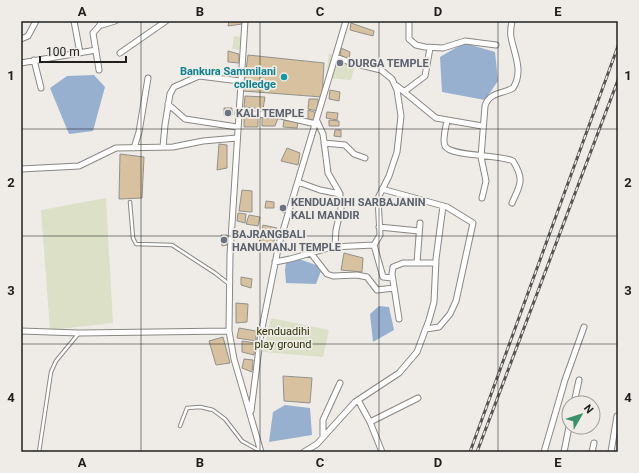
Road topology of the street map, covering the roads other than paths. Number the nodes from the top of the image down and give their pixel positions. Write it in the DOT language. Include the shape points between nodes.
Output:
graph roads {
  1 [pos="35,21"];
  2 [pos="74,21"];
  3 [pos="115,21"];
  4 [pos="166,21"];
  5 [pos="245,21"];
  6 [pos="346,21"];
  7 [pos="409,21"];
  8 [pos="512,21"];
  9 [pos="100,22"];
  10 [pos="21,39"];
  11 [pos="496,45"];
  12 [pos="430,48"];
  13 [pos="96,50"];
  14 [pos="80,53"];
  15 [pos="120,53"];
  16 [pos="336,57"];
  17 [pos="34,60"];
  18 [pos="21,63"];
  19 [pos="99,70"];
  20 [pos="148,78"];
  21 [pos="240,81"];
  22 [pos="397,86"];
  23 [pos="42,88"];
  24 [pos="405,92"];
  25 [pos="168,104"];
  26 [pos="238,113"];
  27 [pos="447,121"];
  28 [pos="316,122"];
  29 [pos="482,126"];
  30 [pos="237,127"];
  31 [pos="237,138"];
  32 [pos="324,143"];
  33 [pos="163,147"];
  34 [pos="134,148"];
  35 [pos="481,154"];
  36 [pos="365,158"];
  37 [pos="21,169"];
  38 [pos="298,182"];
  39 [pos="382,189"];
  40 [pos="340,194"];
  41 [pos="482,198"];
  42 [pos="130,202"];
  43 [pos="512,203"];
  44 [pos="443,206"];
  45 [pos="420,223"];
  46 [pos="379,227"];
  47 [pos="419,231"];
  48 [pos="374,245"];
  49 [pos="332,247"];
  50 [pos="310,252"];
  51 [pos="274,262"];
  52 [pos="417,263"];
  53 [pos="436,263"];
  54 [pos="392,278"];
  55 [pos="229,284"];
  56 [pos="394,288"];
  57 [pos="399,319"];
  58 [pos="584,327"];
  59 [pos="426,329"];
  60 [pos="21,331"];
  61 [pos="79,332"];
  62 [pos="228,332"];
  63 [pos="579,380"];
  64 [pos="340,382"];
  65 [pos="576,395"];
  66 [pos="418,398"];
  67 [pos="358,400"];
  68 [pos="251,414"];
  69 [pos="617,416"];
  70 [pos="370,422"];
  71 [pos="180,426"];
  72 [pos="568,435"];
  73 [pos="323,437"];
  74 [pos="594,443"];
  75 [pos="261,451"];
  76 [pos="39,452"];
  77 [pos="304,452"];
  78 [pos="382,452"];
  79 [pos="544,452"];
  80 [pos="564,452"];
  81 [pos="592,452"];
  82 [pos="611,452"];
  1 -- 10 [label="street" via="28,36"];
  2 -- 14 [label="street"];
  3 -- 9 [label="street" via="106,26"];
  4 -- 15 [label="street"];
  5 -- 21 [label="street"];
  6 -- 16 [label="street"];
  7 -- 12 [label="street" via="409,39 420,47"];
  8 -- 29 [label="street" via="511,37 518,62 515,85 488,100"];
  9 -- 13 [label="street" via="93,33"];
  11 -- 12 [label="street" via="465,41 443,48"];
  12 -- 24 [label="street" via="425,76"];
  13 -- 14 [label="street"];
  13 -- 19 [label="street"];
  14 -- 17 [label="street"];
  16 -- 22 [label="street" via="378,68"];
  16 -- 28 [label="street"];
  17 -- 18 [label="street"];
  17 -- 23 [label="street"];
  20 -- 34 [label="street"];
  21 -- 25 [label="street" via="195,77 174,87"];
  21 -- 26 [label="street"];
  22 -- 24 [label="street"];
  22 -- 39 [label="street" via="399,143 396,160"];
  24 -- 27 [label="street" via="432,116"];
  25 -- 30 [label="street" via="185,119"];
  25 -- 33 [label="street"];
  26 -- 28 [label="street"];
  26 -- 30 [label="street"];
  27 -- 29 [label="street"];
  27 -- 35 [label="street" via="445,146 458,152"];
  28 -- 32 [label="street" via="322,130"];
  28 -- 38 [label="street"];
  29 -- 35 [label="street"];
  30 -- 31 [label="street"];
  31 -- 33 [label="street"];
  31 -- 55 [label="street"];
  32 -- 36 [label="street" via="345,145 354,154"];
  32 -- 40 [label="street" via="328,173"];
  33 -- 34 [label="street"];
  34 -- 37 [label="street" via="111,150 79,166"];
  35 -- 41 [label="street" via="486,181"];
  35 -- 43 [label="street" via="507,159 515,164 522,180"];
  38 -- 40 [label="street"];
  38 -- 51 [label="street"];
  39 -- 44 [label="street"];
  39 -- 46 [label="street" via="378,202"];
  40 -- 49 [label="street" via="342,208"];
  42 -- 55 [label="lane" via="133,238 136,244 172,245"];
  44 -- 53 [label="street"];
  44 -- 59 [label="street" via="472,221 473,228 453,308 439,327"];
  45 -- 47 [label="street"];
  46 -- 47 [label="street"];
  46 -- 48 [label="street" via="380,235"];
  47 -- 52 [label="street"];
  48 -- 49 [label="street"];
  48 -- 54 [label="street" via="383,277"];
  49 -- 50 [label="street"];
  50 -- 51 [label="street"];
  50 -- 56 [label="street" via="330,275 362,276 370,278 377,290"];
  51 -- 68 [label="street" via="261,333"];
  52 -- 53 [label="street"];
  52 -- 54 [label="street" via="397,264 392,270"];
  53 -- 59 [label="street" via="434,302"];
  54 -- 56 [label="street"];
  55 -- 62 [label="street"];
  56 -- 57 [label="street"];
  58 -- 79 [label="street"];
  59 -- 67 [label="street" via="417,352 406,366 390,380"];
  60 -- 61 [label="street"];
  61 -- 62 [label="street"];
  61 -- 76 [label="lane" via="56,361 51,372"];
  62 -- 68 [label="street"];
  63 -- 65 [label="street"];
  64 -- 73 [label="street" via="323,420"];
  66 -- 70 [label="street"];
  67 -- 70 [label="street"];
  67 -- 73 [label="street"];
  68 -- 75 [label="street"];
  69 -- 82 [label="street"];
  70 -- 78 [label="street"];
  71 -- 75 [label="lane" via="187,408 207,408 222,416 242,441"];
  72 -- 80 [label="street"];
  73 -- 77 [label="street"];
  74 -- 81 [label="street"];
}
